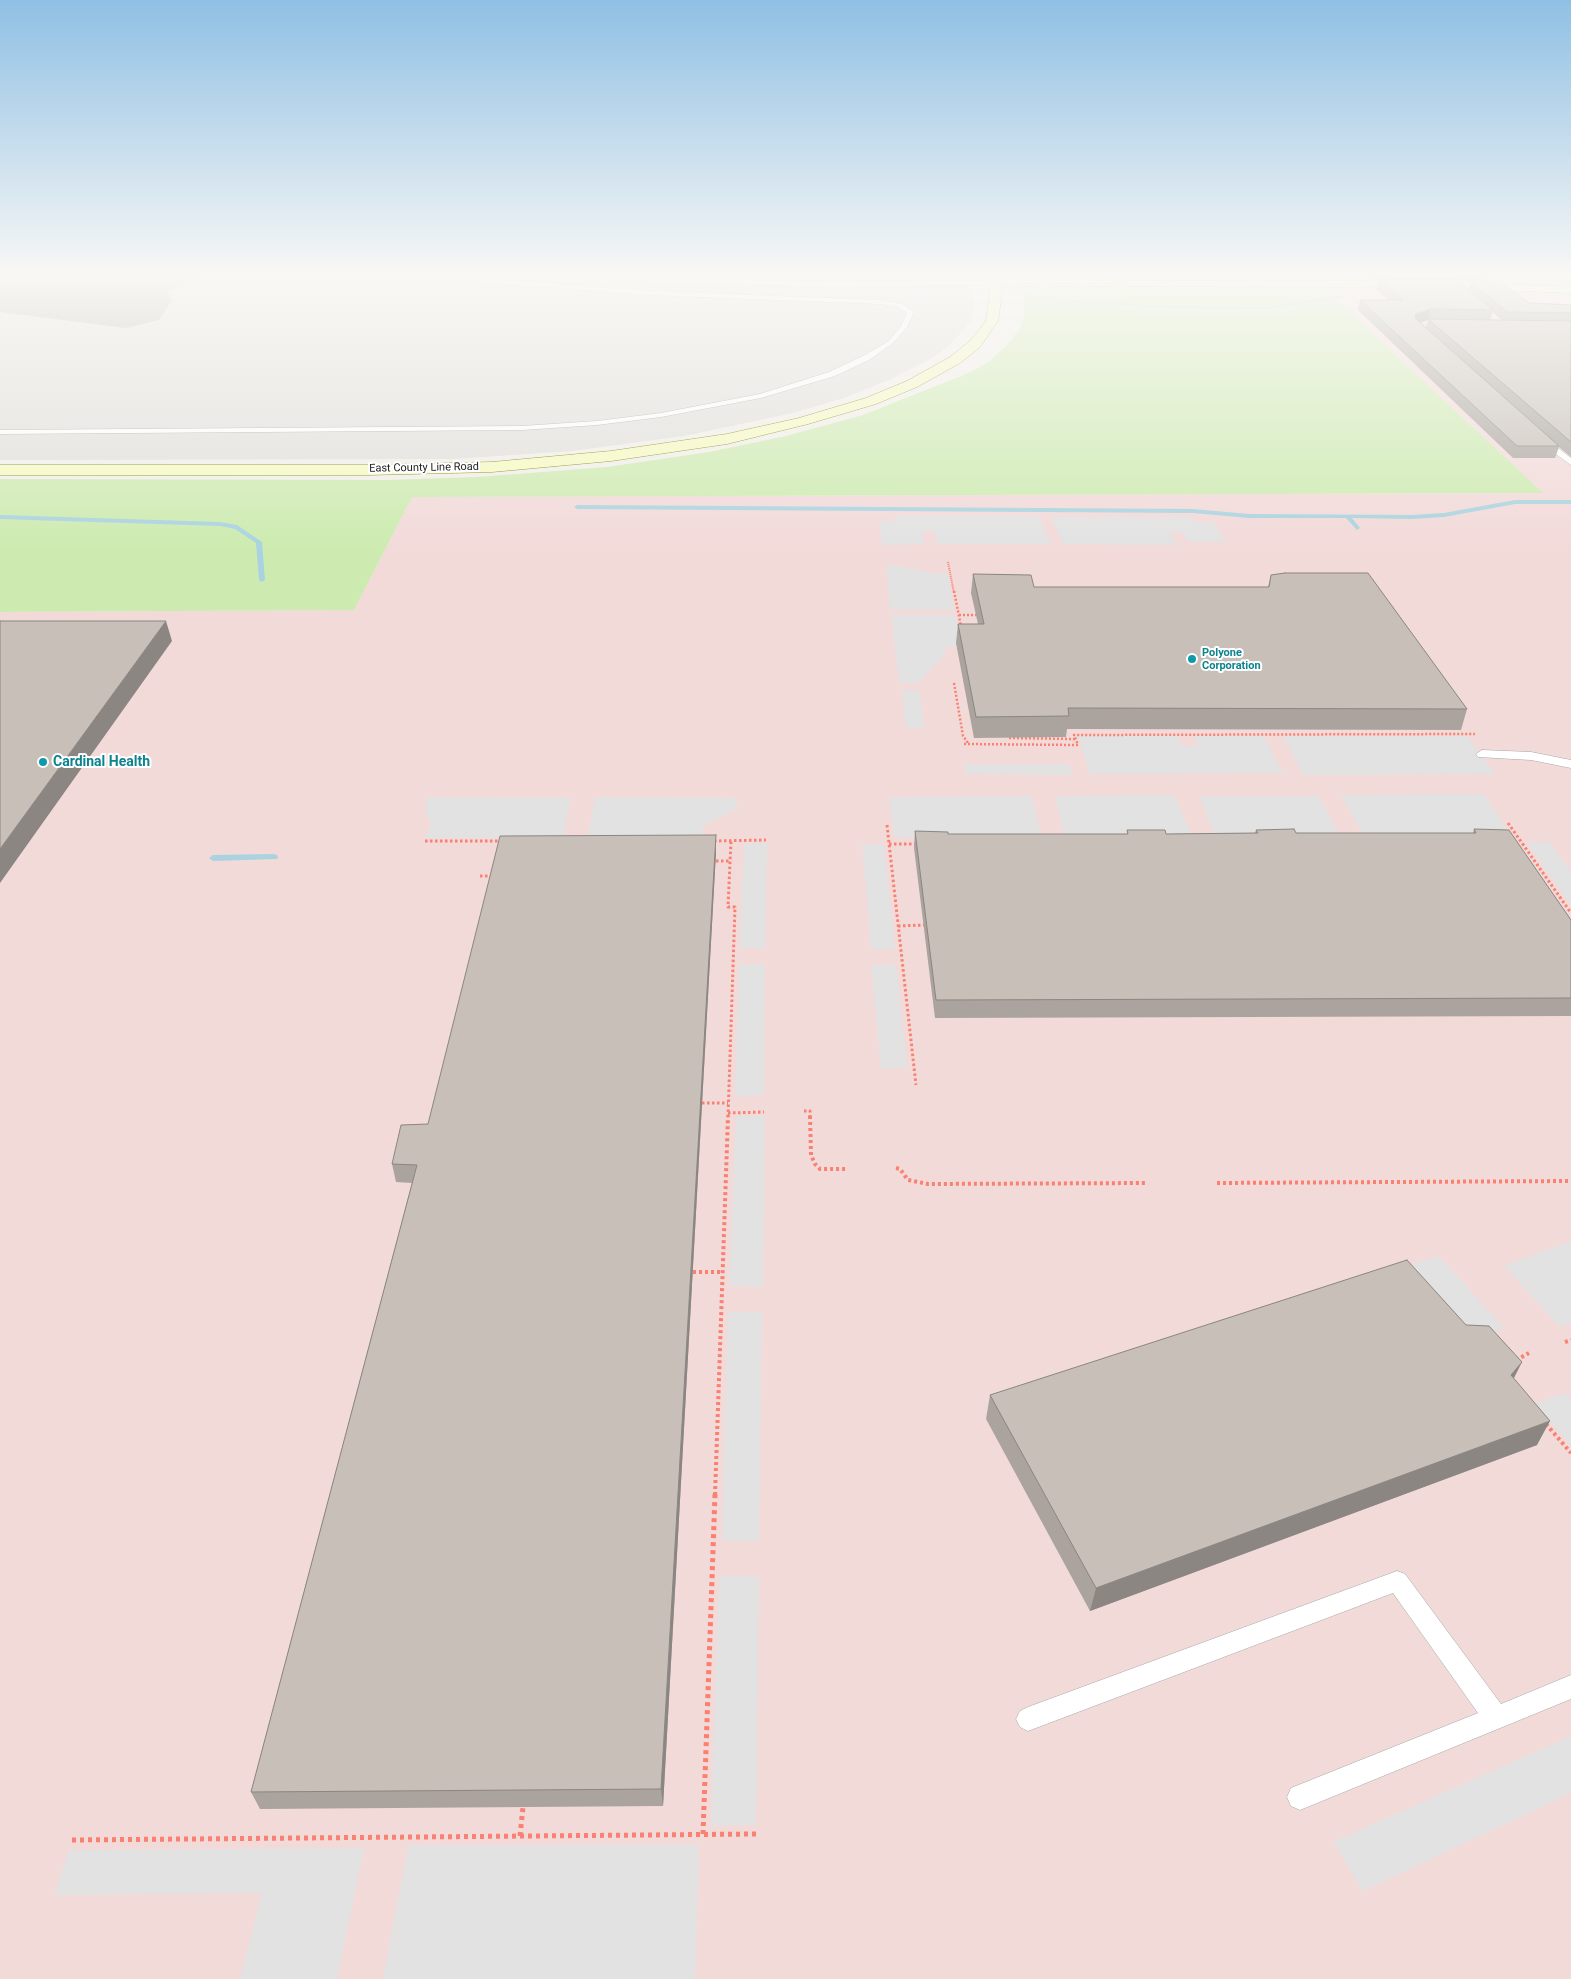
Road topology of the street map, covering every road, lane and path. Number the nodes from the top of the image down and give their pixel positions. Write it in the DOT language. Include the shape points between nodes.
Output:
graph roads {
  1 [pos="849,365"];
  2 [pos="946,365"];
  3 [pos="0,432"];
  4 [pos="1536,434"];
  5 [pos="1571,462"];
  6 [pos="0,470"];
  7 [pos="948,562"];
  8 [pos="959,615"];
  9 [pos="976,615"];
  10 [pos="961,628"];
  11 [pos="954,683"];
  12 [pos="1075,729"];
  13 [pos="1116,729"];
  14 [pos="1202,729"];
  15 [pos="1315,729"];
  16 [pos="1319,734"];
  17 [pos="1481,734"];
  18 [pos="1078,735"];
  19 [pos="1118,735"];
  20 [pos="1204,735"];
  21 [pos="1075,739"];
  22 [pos="1011,746"];
  23 [pos="1482,754"];
  24 [pos="1571,764"];
  25 [pos="1508,823"];
  26 [pos="887,825"];
  27 [pos="766,840"];
  28 [pos="425,841"];
  29 [pos="504,841"];
  30 [pos="712,841"];
  31 [pos="731,841"];
  32 [pos="890,844"];
  33 [pos="924,844"];
  34 [pos="716,862"];
  35 [pos="730,862"];
  36 [pos="480,876"];
  37 [pos="497,876"];
  38 [pos="1571,913"];
  39 [pos="924,925"];
  40 [pos="898,926"];
  41 [pos="916,1085"];
  42 [pos="702,1103"];
  43 [pos="728,1103"];
  44 [pos="804,1111"];
  45 [pos="764,1112"];
  46 [pos="728,1113"];
  47 [pos="896,1168"];
  48 [pos="847,1169"];
  49 [pos="1571,1181"];
  50 [pos="1146,1183"];
  51 [pos="1217,1183"];
  52 [pos="693,1272"];
  53 [pos="723,1272"];
  54 [pos="1571,1340"];
  55 [pos="1565,1342"];
  56 [pos="1528,1353"];
  57 [pos="1512,1365"];
  58 [pos="1540,1418"];
  59 [pos="1571,1453"];
  60 [pos="1571,1687"];
  61 [pos="1496,1717"];
  62 [pos="1028,1719"];
  63 [pos="1300,1797"];
  64 [pos="523,1807"];
  65 [pos="702,1834"];
  66 [pos="757,1834"];
  67 [pos="520,1836"];
  68 [pos="72,1840"];
  1 -- 3 [label="lane" via="832,374 761,396 662,416 522,428"];
  2 -- 6 [label="main road, East County Line Road" via="912,384 844,410 702,444 611,456 412,470"];
  4 -- 5 [label="lane"];
  7 -- 8 [label="path"];
  8 -- 9 [label="path"];
  8 -- 10 [label="path"];
  11 -- 22 [label="path" via="966,744"];
  12 -- 18 [label="path"];
  13 -- 19 [label="path"];
  14 -- 20 [label="path"];
  15 -- 16 [label="path"];
  16 -- 17 [label="path"];
  16 -- 20 [label="path"];
  18 -- 19 [label="path"];
  18 -- 21 [label="path" via="1074,735"];
  19 -- 20 [label="path"];
  21 -- 22 [label="path" via="1078,745"];
  21 -- 22 [label="path" via="1009,738"];
  23 -- 24 [label="lane" via="1530,756"];
  25 -- 38 [label="path"];
  26 -- 32 [label="path"];
  27 -- 31 [label="path"];
  28 -- 29 [label="path"];
  30 -- 31 [label="path"];
  31 -- 35 [label="path"];
  32 -- 33 [label="path"];
  32 -- 40 [label="path"];
  34 -- 35 [label="path"];
  35 -- 43 [label="path" via="728,907 735,907"];
  36 -- 37 [label="path"];
  39 -- 40 [label="path"];
  40 -- 41 [label="path"];
  42 -- 43 [label="path"];
  43 -- 46 [label="path"];
  44 -- 48 [label="path" via="810,1111 811,1156 815,1164 820,1169"];
  45 -- 46 [label="path"];
  46 -- 53 [label="path"];
  47 -- 50 [label="path" via="908,1180 928,1184"];
  49 -- 51 [label="path"];
  52 -- 53 [label="path"];
  53 -- 65 [label="path"];
  54 -- 55 [label="path"];
  56 -- 57 [label="path"];
  58 -- 59 [label="path"];
  60 -- 61 [label="lane"];
  61 -- 62 [label="lane" via="1397,1581"];
  61 -- 63 [label="lane"];
  64 -- 67 [label="path"];
  65 -- 66 [label="path"];
  65 -- 67 [label="path"];
  67 -- 68 [label="path"];
}
